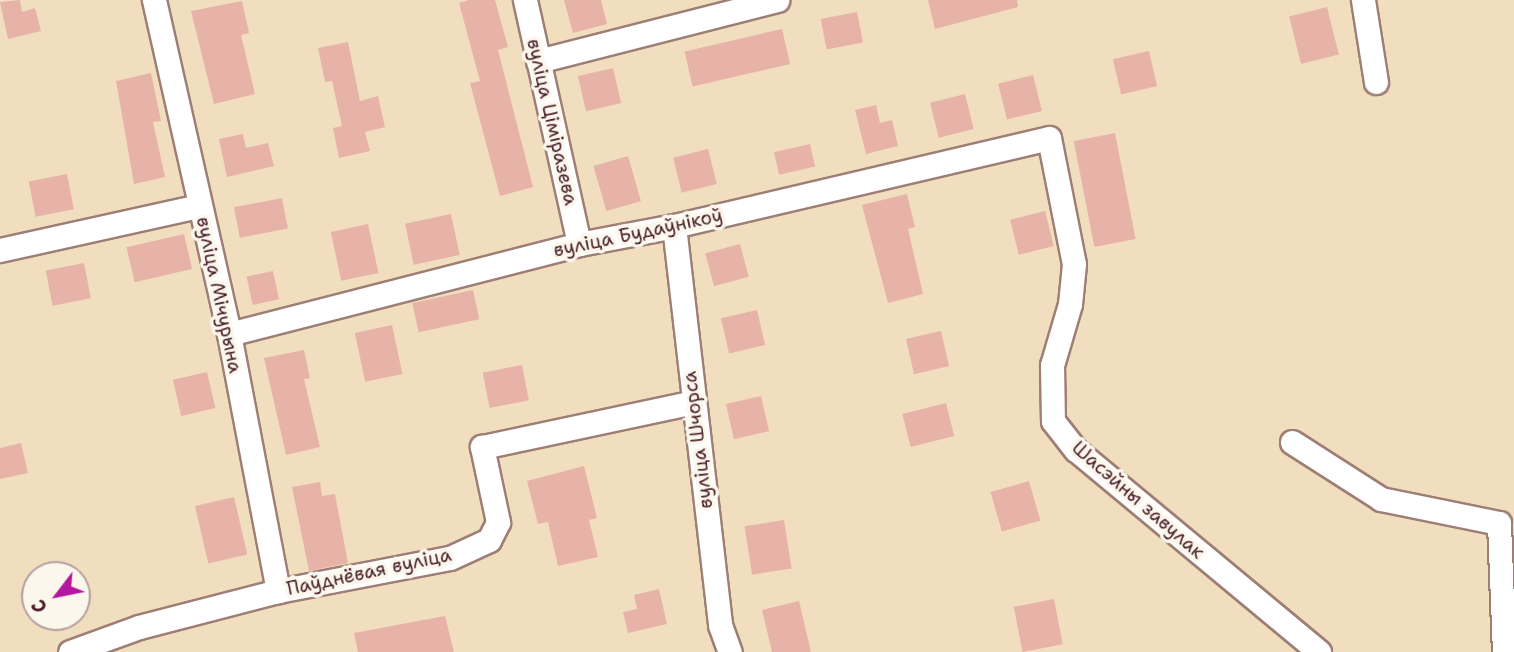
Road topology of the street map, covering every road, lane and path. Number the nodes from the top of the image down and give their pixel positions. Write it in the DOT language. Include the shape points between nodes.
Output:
graph roads {
  1 [pos="154,0"];
  2 [pos="525,0"];
  3 [pos="777,0"];
  4 [pos="1363,0"];
  5 [pos="538,61"];
  6 [pos="1376,82"];
  7 [pos="1049,138"];
  8 [pos="199,206"];
  9 [pos="674,226"];
  10 [pos="579,244"];
  11 [pos="0,250"];
  12 [pos="229,334"];
  13 [pos="693,402"];
  14 [pos="1292,442"];
  15 [pos="278,592"];
  16 [pos="70,652"];
  17 [pos="730,652"];
  18 [pos="1313,652"];
  19 [pos="1504,652"];
  1 -- 8 [label="street, вуліца Мічурына"];
  2 -- 5 [label="street, вуліца Ціміразева"];
  3 -- 5 [label="street"];
  4 -- 6 [label="street"];
  5 -- 10 [label="street, вуліца Ціміразева"];
  7 -- 9 [label="street, вуліца Будаўнікоў"];
  7 -- 18 [label="street, Шасэйны завулак" via="1074,264 1070,304 1052,365 1053,421 1076,450"];
  8 -- 11 [label="street"];
  8 -- 12 [label="street, вуліца Мічурына"];
  9 -- 10 [label="street, вуліца Будаўнікоў"];
  9 -- 13 [label="street, вуліца Шчорса"];
  10 -- 12 [label="street, вуліца Будаўнікоў"];
  12 -- 15 [label="street, вуліца Мічурына"];
  13 -- 15 [label="street, Паўднёвая вуліца" via="482,447 498,522 489,540 450,558"];
  13 -- 17 [label="street, вуліца Шчорса" via="720,625"];
  14 -- 19 [label="street" via="1381,499 1499,523"];
  15 -- 16 [label="street, Паўднёвая вуліца" via="139,627"];
}
